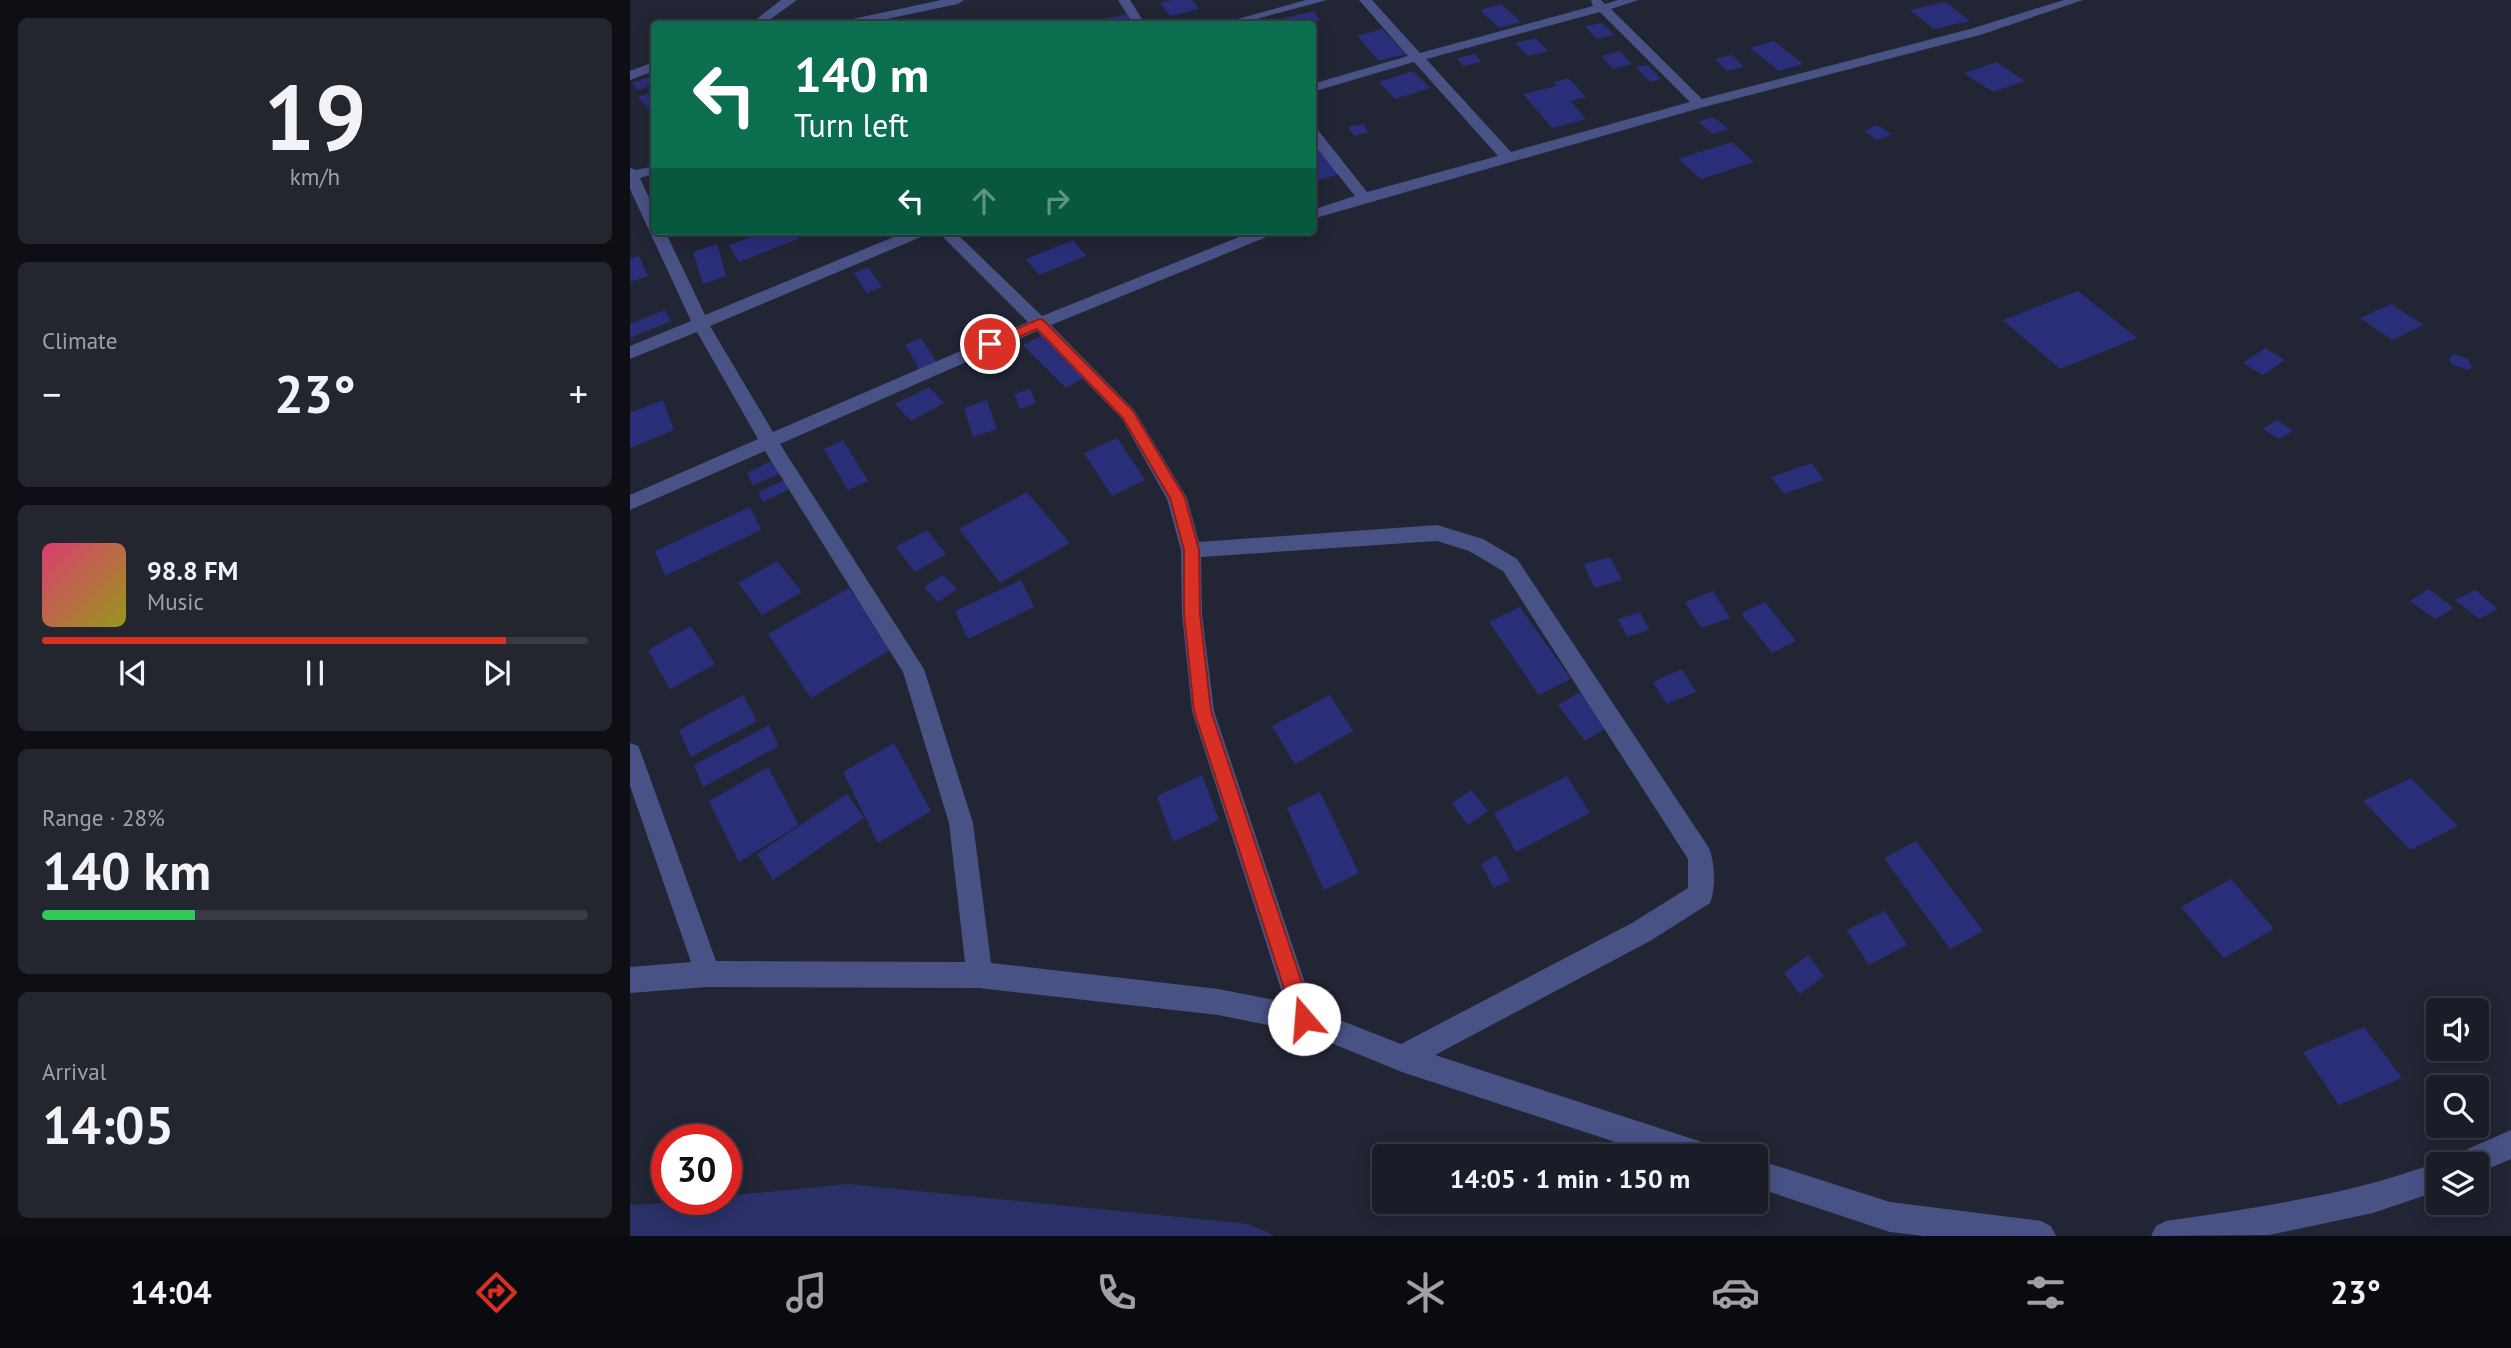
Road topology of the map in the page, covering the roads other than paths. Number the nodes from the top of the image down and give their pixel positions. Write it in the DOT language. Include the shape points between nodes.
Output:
graph roads {
  1 [pos="791,0"];
  2 [pos="958,0"];
  3 [pos="1124,0"];
  4 [pos="1321,0"];
  5 [pos="1365,0"];
  6 [pos="1632,0"];
  7 [pos="2077,0"];
  8 [pos="1599,4"];
  9 [pos="762,21"];
  10 [pos="862,21"];
  11 [pos="1137,21"];
  12 [pos="1238,21"];
  13 [pos="1418,57"];
  14 [pos="651,67"];
  15 [pos="630,76"];
  16 [pos="1316,87"];
  17 [pos="1699,104"];
  18 [pos="1316,137"];
  19 [pos="1507,157"];
  20 [pos="651,171"];
  21 [pos="630,175"];
  22 [pos="1364,198"];
  23 [pos="1316,214"];
  24 [pos="651,219"];
  25 [pos="659,235"];
  26 [pos="912,235"];
  27 [pos="949,235"];
  28 [pos="1258,235"];
  29 [pos="1039,323"];
  30 [pos="701,324"];
  31 [pos="630,353"];
  32 [pos="769,442"];
  33 [pos="630,503"];
  34 [pos="1191,550"];
  35 [pos="630,754"];
  36 [pos="708,974"];
  37 [pos="979,975"];
  38 [pos="630,980"];
  39 [pos="1304,1019"];
  40 [pos="1402,1058"];
  41 [pos="1665,1144"];
  42 [pos="2511,1144"];
  43 [pos="2489,1154"];
  44 [pos="1768,1177"];
  45 [pos="2426,1181"];
  46 [pos="2041,1236"];
  47 [pos="2166,1236"];
  1 -- 9 [label="street" via="775,6"];
  2 -- 10 [label="street"];
  3 -- 11 [label="street"];
  4 -- 12 [label="street"];
  5 -- 13 [label="street"];
  6 -- 8 [label="street"];
  7 -- 17 [label="street" via="1975,32"];
  8 -- 13 [label="street"];
  8 -- 17 [label="street"];
  13 -- 16 [label="street"];
  13 -- 19 [label="street"];
  14 -- 15 [label="street"];
  17 -- 19 [label="street"];
  18 -- 22 [label="street"];
  19 -- 22 [label="street"];
  20 -- 21 [label="street"];
  21 -- 24 [label="street"];
  22 -- 23 [label="street"];
  25 -- 30 [label="street"];
  26 -- 30 [label="street"];
  27 -- 29 [label="street"];
  28 -- 29 [label="street"];
  29 -- 32 [label="street"];
  29 -- 34 [label="street" via="1128,415 1178,498"];
  30 -- 31 [label="street"];
  30 -- 32 [label="street"];
  32 -- 33 [label="street"];
  32 -- 37 [label="street" via="913,669 961,823"];
  34 -- 39 [label="street" via="1192,614 1203,711"];
  34 -- 40 [label="street" via="1437,533 1476,545 1510,565 1700,856 1701,894 1641,932"];
  35 -- 36 [label="street"];
  36 -- 37 [label="street"];
  36 -- 38 [label="street"];
  37 -- 39 [label="street" via="1218,1002"];
  39 -- 40 [label="street"];
  40 -- 41 [label="street"];
  42 -- 43 [label="street"];
  44 -- 46 [label="street" via="1890,1217"];
  45 -- 47 [label="street" via="2300,1215"];
}
